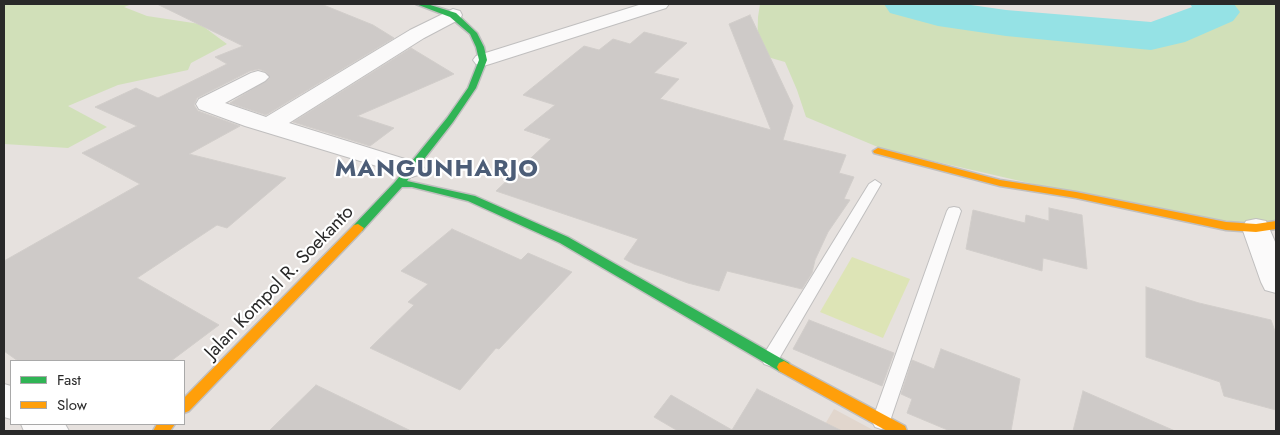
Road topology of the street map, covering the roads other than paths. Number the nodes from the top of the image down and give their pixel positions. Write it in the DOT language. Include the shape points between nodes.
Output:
graph roads {
  1 [pos="420,4"];
  2 [pos="660,4"];
  3 [pos="453,15"];
  4 [pos="483,60"];
  5 [pos="258,77"];
  6 [pos="270,124"];
  7 [pos="878,151"];
  8 [pos="405,176"];
  9 [pos="875,184"];
  10 [pos="954,211"];
  11 [pos="1266,227"];
  12 [pos="1276,282"];
  13 [pos="770,359"];
  14 [pos="185,406"];
  15 [pos="880,420"];
  16 [pos="900,431"];
  1 -- 3 [label="street"];
  2 -- 4 [label="street"];
  3 -- 4 [label="street" via="473,34"];
  3 -- 6 [label="street"];
  4 -- 8 [label="street, Jalan Kompol R. Soekanto" via="472,88"];
  5 -- 6 [label="street" via="207,104"];
  6 -- 8 [label="street"];
  7 -- 11 [label="street" via="1000,183 1226,226"];
  8 -- 13 [label="street" via="412,184 471,198 564,240"];
  8 -- 14 [label="street, Jalan Kompol R. Soekanto"];
  9 -- 13 [label="lane"];
  10 -- 15 [label="lane"];
  11 -- 12 [label="street"];
  13 -- 15 [label="street"];
  15 -- 16 [label="street"];
}
